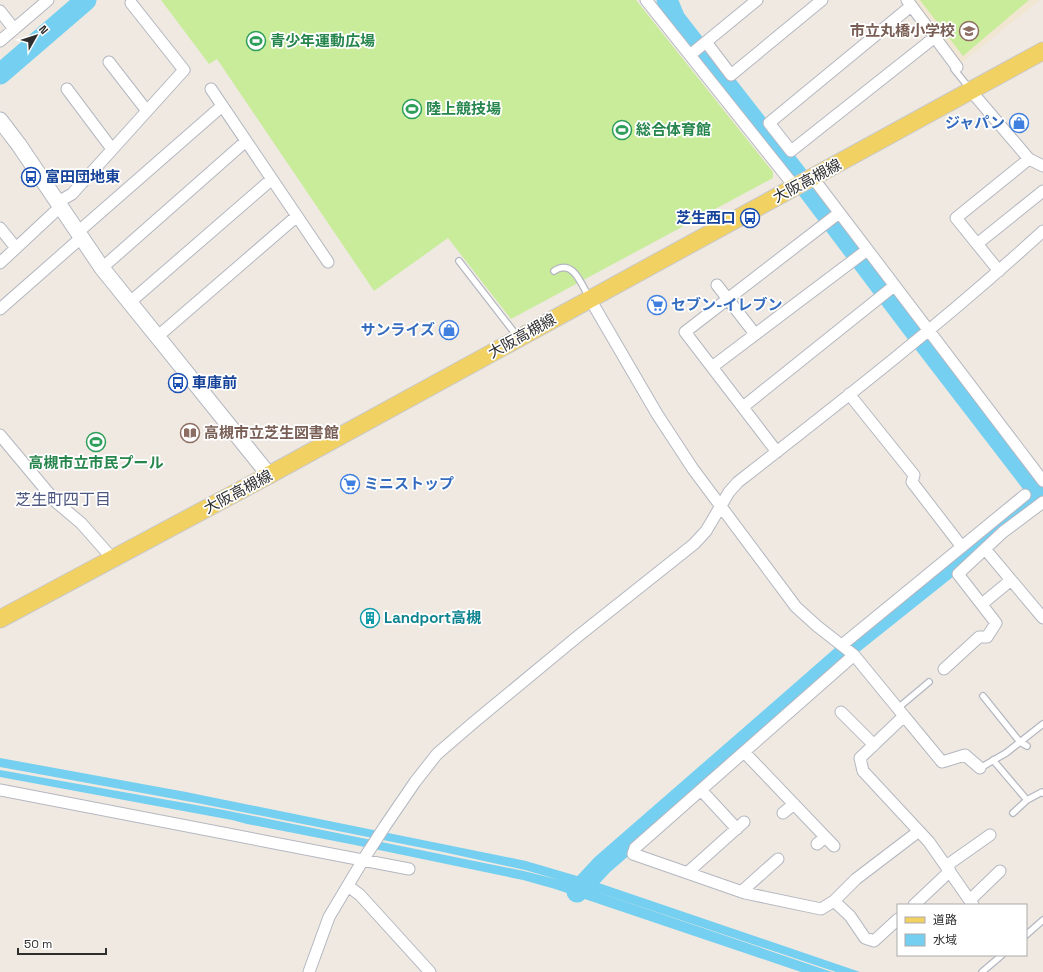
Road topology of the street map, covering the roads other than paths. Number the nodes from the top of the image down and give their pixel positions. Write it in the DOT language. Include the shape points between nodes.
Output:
graph roads {
  1 [pos="48,0"];
  2 [pos="646,0"];
  3 [pos="757,0"];
  4 [pos="822,0"];
  5 [pos="131,3"];
  6 [pos="909,3"];
  7 [pos="0,11"];
  8 [pos="14,29"];
  9 [pos="935,37"];
  10 [pos="0,41"];
  11 [pos="698,49"];
  12 [pos="1043,51"];
  13 [pos="109,62"];
  14 [pos="957,67"];
  15 [pos="67,89"];
  16 [pos="211,89"];
  17 [pos="971,91"];
  18 [pos="222,106"];
  19 [pos="147,111"];
  20 [pos="0,120"];
  21 [pos="246,141"];
  22 [pos="784,142"];
  23 [pos="112,149"];
  24 [pos="769,154"];
  25 [pos="1028,159"];
  26 [pos="1043,166"];
  27 [pos="812,178"];
  28 [pos="272,179"];
  29 [pos="795,187"];
  30 [pos="1043,191"];
  31 [pos="60,204"];
  32 [pos="839,213"];
  33 [pos="297,216"];
  34 [pos="0,228"];
  35 [pos="1043,231"];
  36 [pos="80,234"];
  37 [pos="977,244"];
  38 [pos="16,248"];
  39 [pos="867,250"];
  40 [pos="458,261"];
  41 [pos="328,262"];
  42 [pos="0,263"];
  43 [pos="102,268"];
  44 [pos="554,271"];
  45 [pos="999,271"];
  46 [pos="717,285"];
  47 [pos="894,286"];
  48 [pos="728,298"];
  49 [pos="590,299"];
  50 [pos="130,303"];
  51 [pos="0,309"];
  52 [pos="928,330"];
  53 [pos="755,334"];
  54 [pos="157,337"];
  55 [pos="519,338"];
  56 [pos="712,367"];
  57 [pos="849,394"];
  58 [pos="742,407"];
  59 [pos="0,435"];
  60 [pos="777,452"];
  61 [pos="269,475"];
  62 [pos="1043,481"];
  63 [pos="1025,495"];
  64 [pos="1043,502"];
  65 [pos="721,505"];
  66 [pos="962,547"];
  67 [pos="985,549"];
  68 [pos="112,558"];
  69 [pos="1011,580"];
  70 [pos="982,604"];
  71 [pos="0,618"];
  72 [pos="1043,618"];
  73 [pos="842,645"];
  74 [pos="854,655"];
  75 [pos="944,669"];
  76 [pos="929,682"];
  77 [pos="983,696"];
  78 [pos="841,712"];
  79 [pos="901,712"];
  80 [pos="1043,724"];
  81 [pos="1020,742"];
  82 [pos="874,745"];
  83 [pos="1027,746"];
  84 [pos="744,752"];
  85 [pos="993,760"];
  86 [pos="980,768"];
  87 [pos="0,790"];
  88 [pos="701,790"];
  89 [pos="1043,793"];
  90 [pos="1027,800"];
  91 [pos="794,804"];
  92 [pos="783,813"];
  93 [pos="1012,813"];
  94 [pos="919,831"];
  95 [pos="990,835"];
  96 [pos="834,846"];
  97 [pos="778,859"];
  98 [pos="363,860"];
  99 [pos="948,868"];
  100 [pos="409,869"];
  101 [pos="1000,872"];
  102 [pos="687,873"];
  103 [pos="348,886"];
  104 [pos="741,892"];
  105 [pos="834,901"];
  106 [pos="972,903"];
  107 [pos="915,904"];
  108 [pos="897,920"];
  109 [pos="1043,920"];
  110 [pos="1027,933"];
  111 [pos="1001,956"];
  112 [pos="309,972"];
  113 [pos="430,972"];
  114 [pos="982,972"];
  1 -- 8 [label="street"];
  2 -- 11 [label="street"];
  3 -- 11 [label="street"];
  4 -- 11 [label="street" via="731,75"];
  5 -- 19 [label="street" via="184,70"];
  6 -- 9 [label="street"];
  6 -- 22 [label="street" via="769,123"];
  7 -- 8 [label="street"];
  8 -- 10 [label="street"];
  9 -- 14 [label="street"];
  9 -- 22 [label="street" via="791,151"];
  11 -- 24 [label="street"];
  12 -- 17 [label="main road, 大阪高槻線"];
  13 -- 19 [label="street"];
  14 -- 17 [label="lane" via="954,69"];
  15 -- 23 [label="street"];
  16 -- 18 [label="street"];
  17 -- 25 [label="street"];
  17 -- 27 [label="main road, 大阪高槻線"];
  18 -- 21 [label="street"];
  18 -- 36 [label="street"];
  19 -- 23 [label="street"];
  20 -- 31 [label="street"];
  21 -- 28 [label="street"];
  21 -- 43 [label="street"];
  22 -- 24 [label="street"];
  23 -- 31 [label="street"];
  24 -- 29 [label="street"];
  25 -- 26 [label="street"];
  25 -- 37 [label="street" via="956,218"];
  27 -- 29 [label="main road, 大阪高槻線"];
  27 -- 32 [label="street"];
  28 -- 33 [label="street"];
  28 -- 50 [label="street"];
  29 -- 49 [label="main road, 大阪高槻線"];
  30 -- 37 [label="street"];
  31 -- 36 [label="street"];
  31 -- 38 [label="street"];
  32 -- 39 [label="street"];
  32 -- 48 [label="street"];
  33 -- 41 [label="street"];
  33 -- 54 [label="street"];
  34 -- 38 [label="street"];
  35 -- 45 [label="street"];
  36 -- 43 [label="street"];
  36 -- 51 [label="street"];
  37 -- 45 [label="street"];
  38 -- 42 [label="street"];
  39 -- 47 [label="street"];
  39 -- 53 [label="street"];
  40 -- 55 [label="lane"];
  43 -- 50 [label="street"];
  44 -- 49 [label="lane" via="562,267 574,270"];
  45 -- 52 [label="street"];
  46 -- 48 [label="street"];
  47 -- 52 [label="street"];
  47 -- 58 [label="street"];
  48 -- 53 [label="street"];
  48 -- 56 [label="street" via="685,332"];
  49 -- 55 [label="main road, 大阪高槻線"];
  49 -- 65 [label="street" via="657,414"];
  50 -- 54 [label="street"];
  52 -- 57 [label="street"];
  52 -- 62 [label="street"];
  53 -- 56 [label="street"];
  54 -- 61 [label="street"];
  55 -- 61 [label="main road, 大阪高槻線"];
  56 -- 58 [label="street"];
  57 -- 60 [label="street"];
  57 -- 66 [label="street" via="914,475 912,482"];
  58 -- 60 [label="street"];
  59 -- 68 [label="street" via="56,502 81,522"];
  60 -- 65 [label="street" via="738,482"];
  61 -- 68 [label="main road, 大阪高槻線"];
  63 -- 66 [label="street"];
  64 -- 67 [label="street"];
  65 -- 73 [label="street" via="796,607"];
  65 -- 98 [label="street" via="706,531 694,544 437,754 415,782"];
  66 -- 73 [label="street"];
  67 -- 69 [label="street"];
  67 -- 70 [label="street" via="958,574"];
  68 -- 71 [label="main road, 大阪高槻線"];
  69 -- 70 [label="street"];
  69 -- 72 [label="street"];
  70 -- 75 [label="street" via="996,623 987,637 979,637"];
  73 -- 74 [label="street"];
  74 -- 79 [label="street"];
  74 -- 84 [label="street"];
  76 -- 79 [label="lane"];
  77 -- 81 [label="lane"];
  78 -- 82 [label="street"];
  79 -- 82 [label="street"];
  79 -- 86 [label="street" via="942,762 965,755"];
  80 -- 81 [label="lane"];
  81 -- 83 [label="lane"];
  81 -- 85 [label="lane"];
  82 -- 94 [label="street" via="860,758 863,771"];
  84 -- 88 [label="street"];
  84 -- 91 [label="street"];
  85 -- 86 [label="lane"];
  85 -- 90 [label="lane"];
  87 -- 98 [label="street"];
  88 -- 102 [label="street" via="741,825"];
  88 -- 102 [label="street" via="635,848 632,854"];
  89 -- 90 [label="lane"];
  90 -- 93 [label="lane"];
  91 -- 92 [label="street"];
  91 -- 96 [label="street" via="821,840"];
  94 -- 99 [label="street"];
  94 -- 105 [label="street" via="856,879"];
  95 -- 99 [label="street"];
  97 -- 104 [label="street"];
  98 -- 100 [label="street"];
  98 -- 103 [label="street"];
  99 -- 106 [label="street"];
  99 -- 107 [label="street"];
  101 -- 106 [label="street"];
  102 -- 104 [label="street"];
  103 -- 112 [label="street" via="329,917"];
  103 -- 113 [label="street" via="360,895"];
  104 -- 105 [label="street" via="821,909"];
  105 -- 108 [label="street" via="850,916 865,938 874,941"];
  109 -- 110 [label="lane"];
  111 -- 114 [label="lane"];
}
